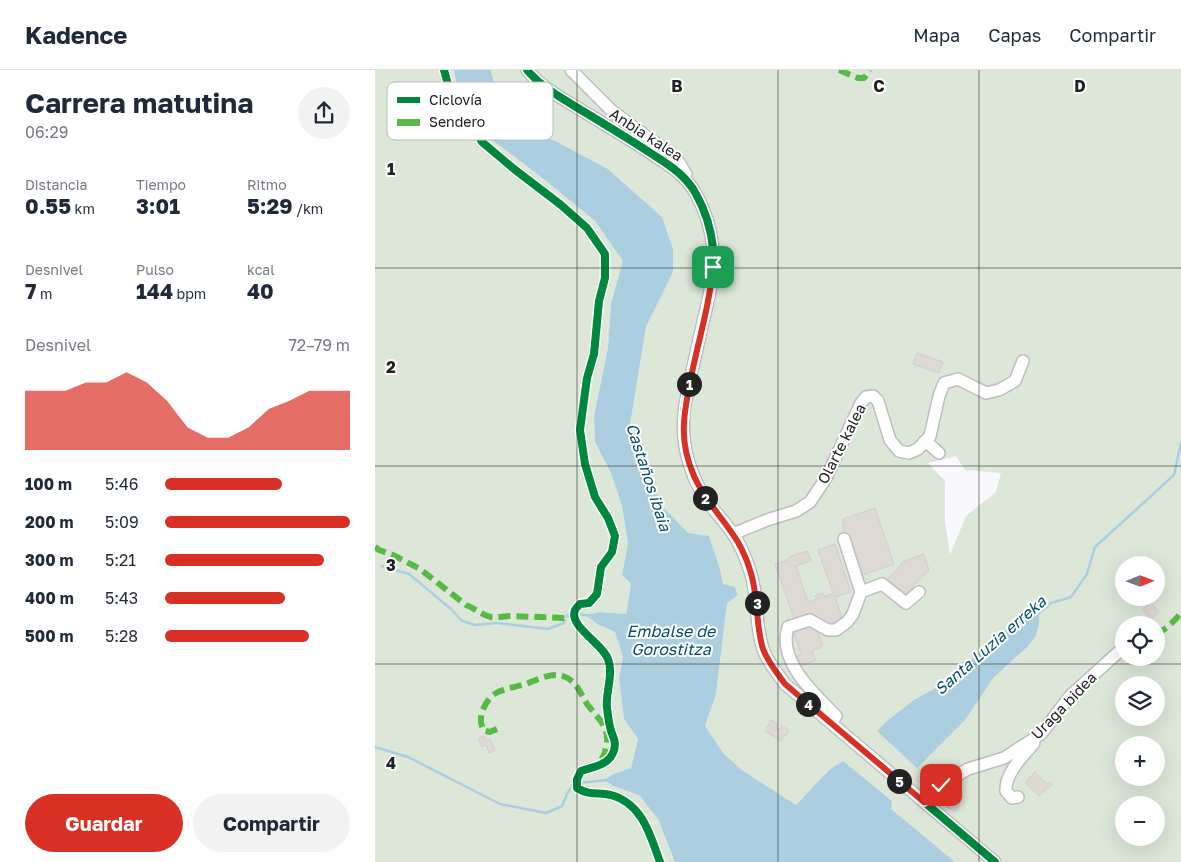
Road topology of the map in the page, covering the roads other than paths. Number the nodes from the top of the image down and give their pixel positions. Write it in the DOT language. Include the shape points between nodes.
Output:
graph roads {
  1 [pos="527,70"];
  2 [pos="571,70"];
  3 [pos="538,82"];
  4 [pos="553,93"];
  5 [pos="689,182"];
  6 [pos="1023,361"];
  7 [pos="924,442"];
  8 [pos="939,453"];
  9 [pos="733,534"];
  10 [pos="844,539"];
  11 [pos="861,592"];
  12 [pos="919,592"];
  13 [pos="1115,655"];
  14 [pos="831,723"];
  15 [pos="1041,734"];
  16 [pos="1019,797"];
  17 [pos="924,802"];
  18 [pos="995,862"];
  1 -- 3 [label="street, Anbia kalea"];
  2 -- 5 [label="street" via="611,110 677,159"];
  4 -- 5 [label="street, Anbia kalea" via="650,152"];
  5 -- 9 [label="street, Anbia kalea" via="702,206 713,257 710,291 683,415 684,438 694,477 706,499"];
  6 -- 7 [label="street" via="1015,381 999,390 985,393 958,379 944,383 930,436"];
  7 -- 8 [label="street"];
  7 -- 9 [label="street, Olarte kalea" via="909,453 899,451 890,440 879,401 873,396 866,397 827,478 810,502 796,511"];
  9 -- 14 [label="street" via="752,576 761,639 769,663 785,684"];
  10 -- 11 [label="street"];
  11 -- 12 [label="street" via="883,584 906,603"];
  11 -- 14 [label="street" via="853,614 836,630 828,630 810,620 788,627 786,633 794,667 800,678 836,716"];
  13 -- 15 [label="street, Uraga bidea" via="1070,696"];
  14 -- 17 [label="street"];
  15 -- 16 [label="street" via="1016,765 1006,786 1012,798"];
  15 -- 17 [label="street, Uraga bidea" via="1004,758 968,769 941,785"];
  17 -- 18 [label="street"];
}
